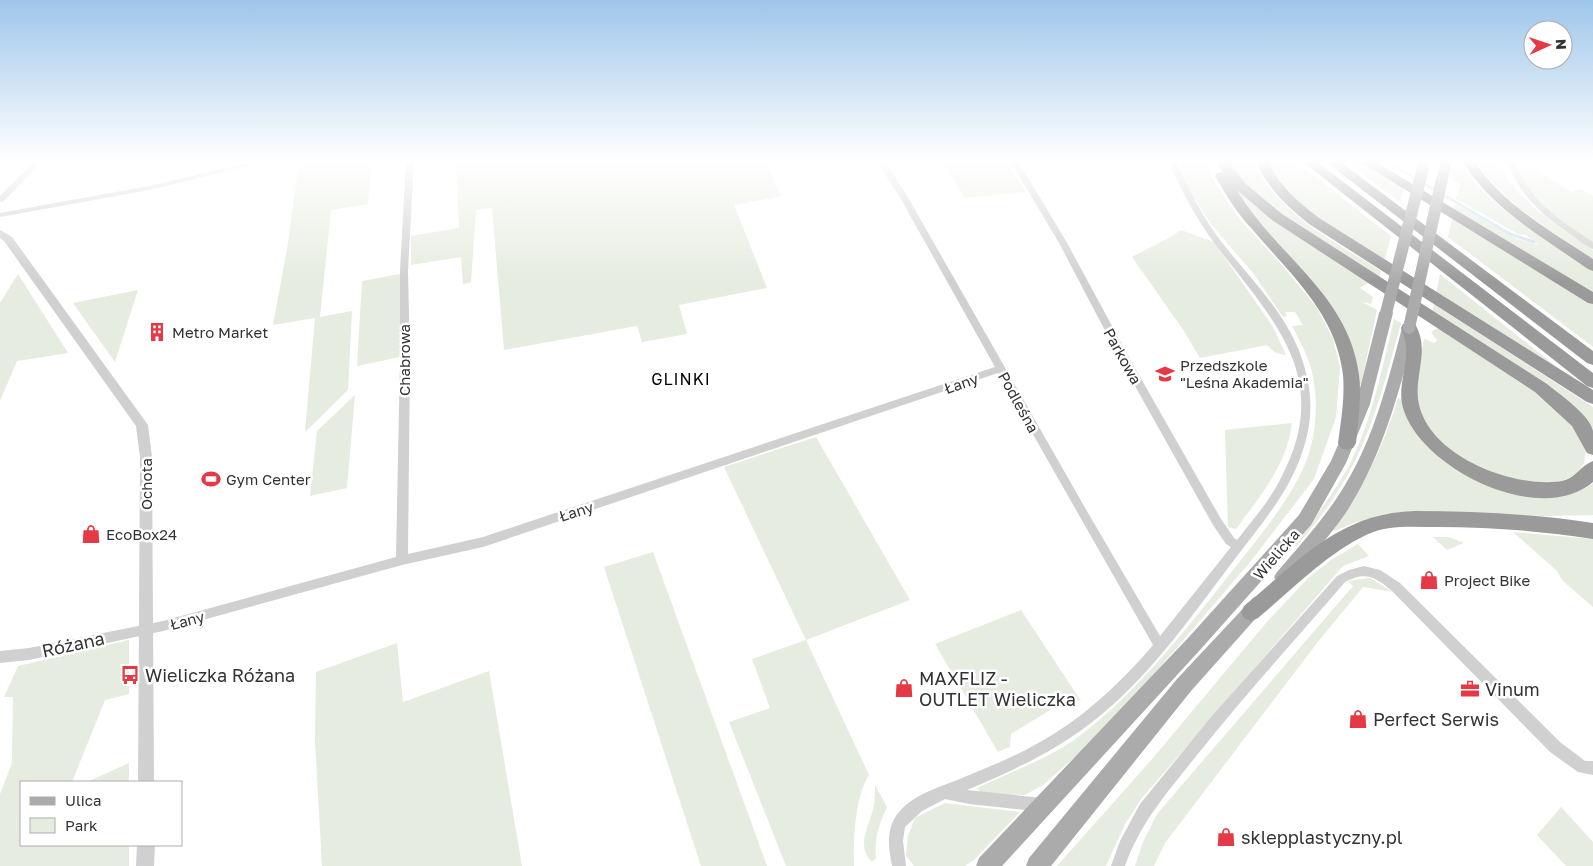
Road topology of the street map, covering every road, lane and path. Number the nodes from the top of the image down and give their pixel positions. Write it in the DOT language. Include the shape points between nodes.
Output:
graph roads {
  1 [pos="75,201"];
  2 [pos="408,201"];
  3 [pos="906,201"];
  4 [pos="1038,201"];
  5 [pos="1190,201"];
  6 [pos="1237,201"];
  7 [pos="1258,201"];
  8 [pos="1291,201"];
  9 [pos="1360,201"];
  10 [pos="1384,201"];
  11 [pos="1415,201"];
  12 [pos="1432,201"];
  13 [pos="1437,201"];
  14 [pos="1505,201"];
  15 [pos="1535,201"];
  16 [pos="0,215"];
  17 [pos="0,233"];
  18 [pos="1593,246"];
  19 [pos="1593,266"];
  20 [pos="1593,299"];
  21 [pos="1409,328"];
  22 [pos="1593,359"];
  23 [pos="1000,369"];
  24 [pos="1593,382"];
  25 [pos="1593,398"];
  26 [pos="1348,443"];
  27 [pos="1593,448"];
  28 [pos="1593,468"];
  29 [pos="1593,520"];
  30 [pos="1552,524"];
  31 [pos="1593,531"];
  32 [pos="1238,546"];
  33 [pos="402,560"];
  34 [pos="1252,612"];
  35 [pos="146,628"];
  36 [pos="1159,645"];
  37 [pos="0,656"];
  38 [pos="1593,768"];
  39 [pos="146,781"];
  40 [pos="945,792"];
  41 [pos="1044,805"];
  42 [pos="146,846"];
  43 [pos="145,866"];
  44 [pos="899,866"];
  45 [pos="987,866"];
  46 [pos="1037,866"];
  47 [pos="1118,866"];
  1 -- 16 [label="street"];
  2 -- 33 [label="street, Chabrowa" via="404,271"];
  3 -- 23 [label="street, Podleśna"];
  4 -- 32 [label="street, Parkowa" via="1216,522 1230,541"];
  5 -- 32 [label="street" via="1280,321 1297,357 1307,404 1306,423 1290,472 1264,515"];
  6 -- 26 [label="highway" via="1315,290 1336,324 1351,373"];
  7 -- 27 [label="highway" via="1277,217 1552,397 1582,425"];
  8 -- 25 [label="highway" via="1314,221"];
  9 -- 24 [label="highway"];
  10 -- 22 [label="highway"];
  11 -- 26 [label="main road, Wielicka, bridge" via="1363,404"];
  12 -- 20 [label="highway"];
  13 -- 21 [label="main road, Wielicka, bridge"];
  14 -- 19 [label="highway"];
  15 -- 18 [label="street" via="1556,221"];
  17 -- 35 [label="street, Ochota" via="8,239 142,425 146,457"];
  21 -- 28 [label="highway" via="1414,346 1409,383 1411,410 1426,436 1445,454 1474,472 1528,489 1569,487 1579,483"];
  21 -- 34 [label="main road, Wielicka" via="1385,412 1361,470 1339,508 1312,544"];
  23 -- 33 [label="street, Łany" via="483,542"];
  23 -- 36 [label="street, Podleśna"];
  26 -- 41 [label="main road, Wielicka" via="1305,520"];
  29 -- 30 [label="highway"];
  30 -- 31 [label="highway"];
  30 -- 34 [label="highway" via="1406,519 1361,528 1335,543"];
  32 -- 36 [label="street"];
  33 -- 35 [label="street, Łany" via="209,614"];
  34 -- 46 [label="main road, Wielicka" via="1184,685"];
  35 -- 37 [label="street, Różana" via="29,654"];
  35 -- 39 [label="street, Ochota"];
  36 -- 40 [label="street" via="1104,703 1058,740"];
  38 -- 47 [label="street" via="1584,767 1555,747 1401,592 1380,575 1367,570 1349,573 1216,721 1145,809"];
  40 -- 41 [label="street"];
  40 -- 44 [label="street" via="916,806 903,817 895,845"];
  41 -- 45 [label="main road, Wielicka"];
  42 -- 43 [label="street"];
}
